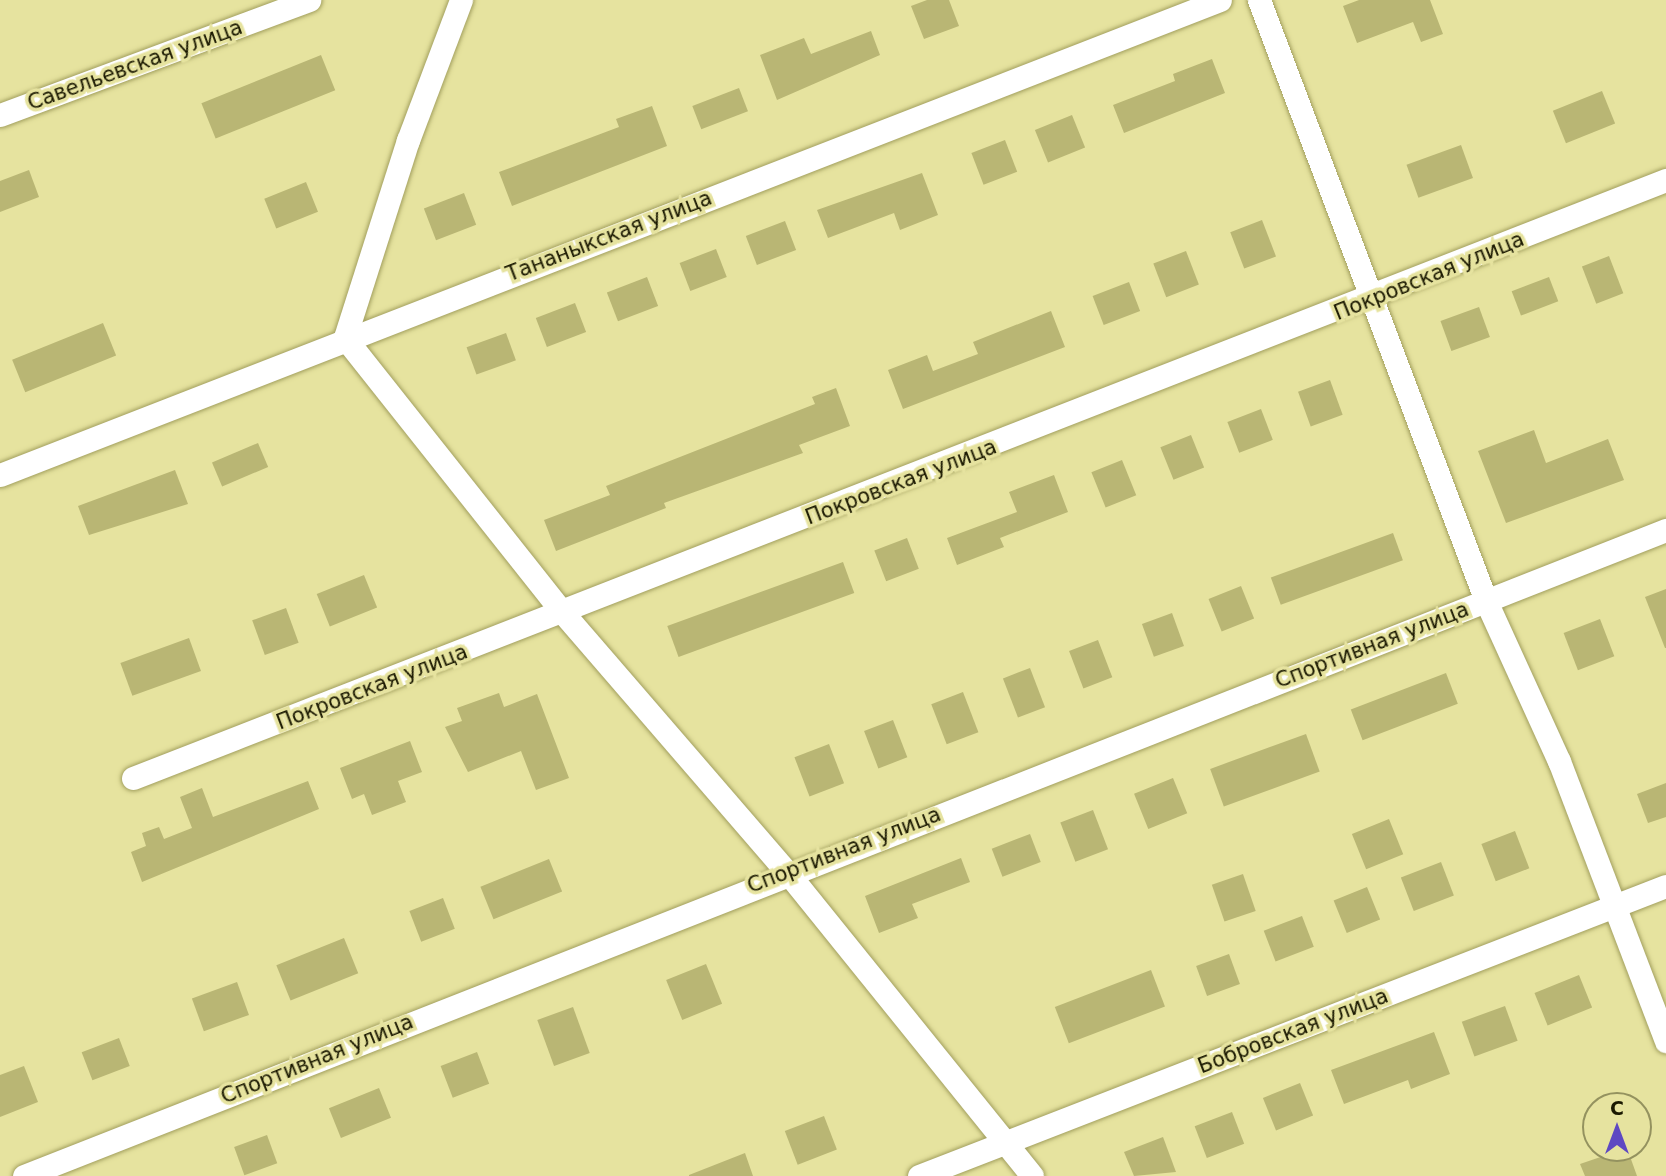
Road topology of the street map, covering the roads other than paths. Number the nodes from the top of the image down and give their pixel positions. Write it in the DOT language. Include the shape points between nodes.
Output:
graph roads {
  1 [pos="309,0"];
  2 [pos="461,0"];
  3 [pos="1220,0"];
  4 [pos="1259,0"];
  5 [pos="0,115"];
  6 [pos="1666,180"];
  7 [pos="1370,299"];
  8 [pos="345,338"];
  9 [pos="2,478"];
  10 [pos="1666,530"];
  11 [pos="1486,601"];
  12 [pos="564,614"];
  13 [pos="132,778"];
  14 [pos="787,872"];
  15 [pos="1666,886"];
  16 [pos="1613,906"];
  17 [pos="1666,1041"];
  18 [pos="1004,1143"];
  19 [pos="24,1176"];
  20 [pos="919,1176"];
  21 [pos="1032,1176"];
  1 -- 5 [label="street, Савельевская улица"];
  2 -- 8 [label="street" via="408,140"];
  3 -- 8 [label="street, Тананыкская улица"];
  4 -- 7 [label="street"];
  6 -- 7 [label="street, Покровская улица"];
  7 -- 11 [label="street"];
  7 -- 12 [label="street, Покровская улица"];
  8 -- 9 [label="street, Тананыкская улица"];
  8 -- 12 [label="street"];
  10 -- 11 [label="street, Спортивная улица"];
  11 -- 14 [label="street, Спортивная улица"];
  11 -- 16 [label="street" via="1559,761"];
  12 -- 13 [label="street, Покровская улица"];
  12 -- 14 [label="street"];
  14 -- 18 [label="street"];
  14 -- 19 [label="street, Спортивная улица"];
  15 -- 16 [label="street, Бобровская улица"];
  16 -- 17 [label="street"];
  16 -- 18 [label="street, Бобровская улица"];
  18 -- 20 [label="street, Бобровская улица"];
  18 -- 21 [label="street"];
}
